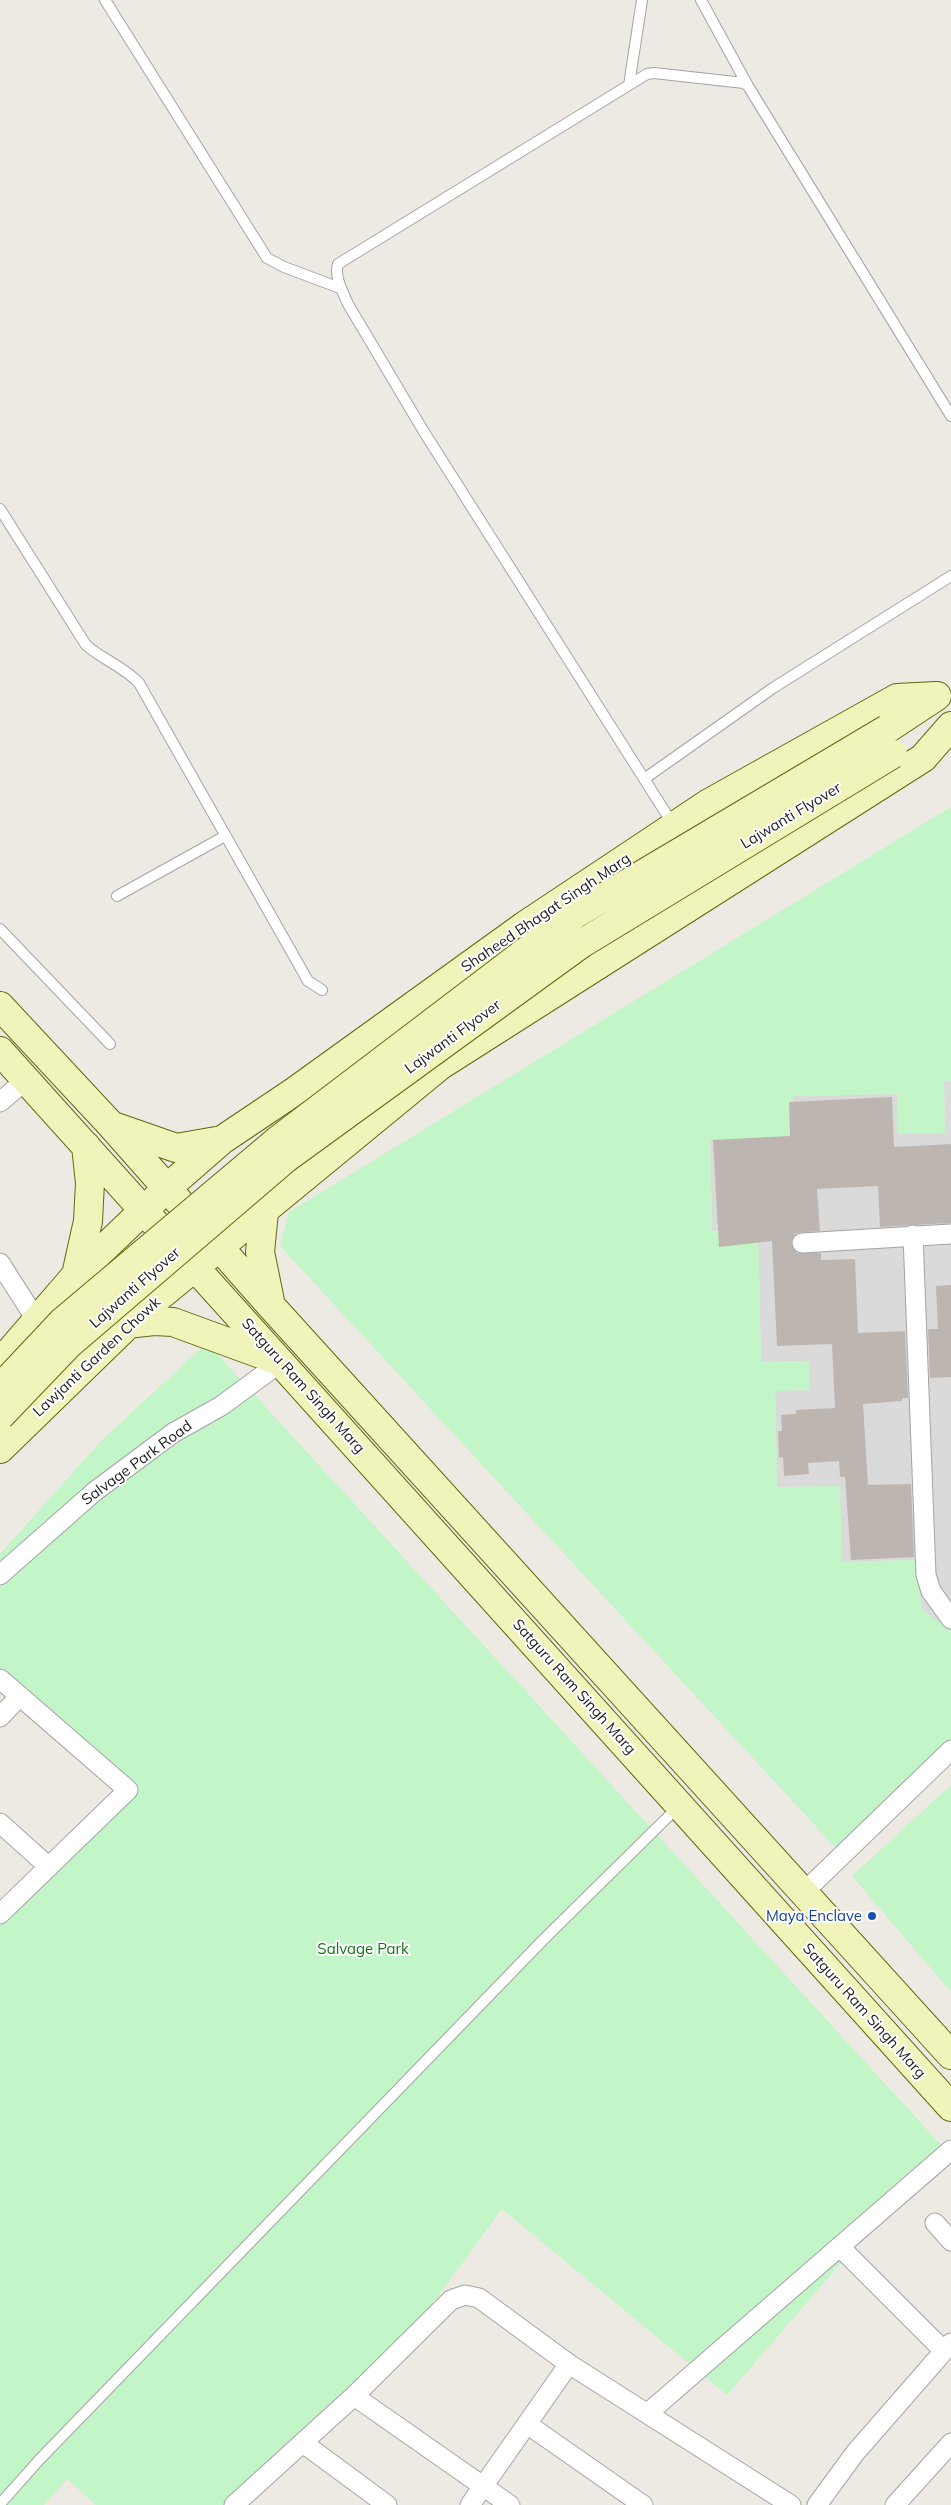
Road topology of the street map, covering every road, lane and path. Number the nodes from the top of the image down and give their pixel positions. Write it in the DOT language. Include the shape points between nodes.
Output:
graph roads {
  1 [pos="105,0"];
  2 [pos="642,0"];
  3 [pos="701,0"];
  4 [pos="629,85"];
  5 [pos="748,86"];
  6 [pos="340,288"];
  7 [pos="951,416"];
  8 [pos="0,509"];
  9 [pos="951,576"];
  10 [pos="943,691"];
  11 [pos="951,720"];
  12 [pos="951,726"];
  13 [pos="890,742"];
  14 [pos="644,778"];
  15 [pos="674,826"];
  16 [pos="226,836"];
  17 [pos="117,896"];
  18 [pos="0,929"];
  19 [pos="322,990"];
  20 [pos="0,1006"];
  21 [pos="110,1044"];
  22 [pos="0,1051"];
  23 [pos="26,1080"];
  24 [pos="0,1102"];
  25 [pos="111,1125"];
  26 [pos="222,1140"];
  27 [pos="86,1146"];
  28 [pos="167,1188"];
  29 [pos="144,1210"];
  30 [pos="264,1212"];
  31 [pos="951,1234"];
  32 [pos="913,1235"];
  33 [pos="802,1243"];
  34 [pos="220,1249"];
  35 [pos="0,1263"];
  36 [pos="196,1268"];
  37 [pos="76,1275"];
  38 [pos="272,1307"];
  39 [pos="37,1321"];
  40 [pos="127,1324"];
  41 [pos="281,1362"];
  42 [pos="0,1363"];
  43 [pos="0,1388"];
  44 [pos="0,1416"];
  45 [pos="0,1449"];
  46 [pos="0,1575"];
  47 [pos="951,1619"];
  48 [pos="0,1679"];
  49 [pos="20,1696"];
  50 [pos="0,1717"];
  51 [pos="951,1750"];
  52 [pos="680,1805"];
  53 [pos="0,1823"];
  54 [pos="49,1867"];
  55 [pos="804,1892"];
  56 [pos="1,1910"];
  57 [pos="951,2055"];
  58 [pos="951,2107"];
  59 [pos="951,2150"];
  60 [pos="935,2223"];
  61 [pos="951,2241"];
  62 [pos="840,2247"];
  63 [pos="947,2347"];
  64 [pos="569,2364"];
  65 [pos="354,2396"];
  66 [pos="648,2413"];
  67 [pos="527,2424"];
  68 [pos="303,2443"];
  69 [pos="951,2443"];
  70 [pos="483,2486"];
  71 [pos="0,2504"];
  72 [pos="234,2505"];
  73 [pos="387,2505"];
  74 [pos="470,2505"];
  75 [pos="510,2505"];
  76 [pos="643,2505"];
  77 [pos="791,2505"];
  78 [pos="817,2505"];
  79 [pos="895,2505"];
  1 -- 6 [label="lane" via="267,258 284,268"];
  2 -- 4 [label="lane"];
  3 -- 5 [label="lane"];
  4 -- 5 [label="lane" via="654,73"];
  4 -- 6 [label="lane" via="338,264"];
  5 -- 7 [label="lane"];
  6 -- 14 [label="lane" via="424,432"];
  8 -- 16 [label="lane" via="86,645 97,655 127,670 139,684"];
  9 -- 14 [label="lane" via="773,688"];
  10 -- 13 [label="main road, Lajwanti Flyover"];
  10 -- 15 [label="main road, Shaheed Bhagat Singh Marg" via="897,698 709,802"];
  11 -- 13 [label="main road, Lajwanti Flyover"];
  12 -- 30 [label="main road" via="923,758 441,1065"];
  13 -- 43 [label="main road, Lajwanti Flyover, bridge" via="574,915 278,1140 62,1322"];
  13 -- 44 [label="main road, Lajwanti Flyover, bridge" via="581,944 286,1159 69,1344"];
  14 -- 15 [label="lane"];
  15 -- 26 [label="main road, Shaheed Bhagat Singh Marg" via="524,926"];
  16 -- 17 [label="lane"];
  16 -- 19 [label="lane" via="308,981"];
  18 -- 21 [label="lane"];
  20 -- 25 [label="main road"];
  22 -- 23 [label="main road"];
  23 -- 24 [label="street"];
  23 -- 27 [label="main road"];
  25 -- 26 [label="main road" via="176,1148"];
  25 -- 28 [label="main road"];
  26 -- 28 [label="main road, Shaheed Bhagat Singh Marg"];
  26 -- 30 [label="main road" via="215,1165 244,1212"];
  27 -- 29 [label="main road"];
  27 -- 37 [label="main road" via="90,1183 88,1221"];
  28 -- 29 [label="main road"];
  28 -- 34 [label="main road"];
  29 -- 36 [label="main road"];
  29 -- 37 [label="main road"];
  30 -- 34 [label="main road"];
  30 -- 38 [label="main road" via="260,1252"];
  31 -- 32 [label="street"];
  32 -- 33 [label="street"];
  32 -- 47 [label="street" via="926,1575 931,1591"];
  34 -- 36 [label="main road, Lawjanti Garden Chowk"];
  34 -- 38 [label="main road, Satguru Ram Singh Marg"];
  35 -- 39 [label="street"];
  36 -- 40 [label="main road, Lawjanti Garden Chowk"];
  36 -- 41 [label="main road, Satguru Ram Singh Marg"];
  37 -- 39 [label="main road"];
  38 -- 55 [label="main road, Satguru Ram Singh Marg"];
  39 -- 42 [label="main road"];
  40 -- 41 [label="main road" via="154,1320 173,1322"];
  40 -- 45 [label="main road, Lawjanti Garden Chowk"];
  41 -- 46 [label="street, Salvage Park Road" via="221,1406 173,1433 94,1492"];
  41 -- 52 [label="main road, Satguru Ram Singh Marg"];
  48 -- 49 [label="street"];
  49 -- 50 [label="street"];
  49 -- 54 [label="street" via="128,1790"];
  51 -- 55 [label="street"];
  52 -- 58 [label="main road, Satguru Ram Singh Marg"];
  52 -- 71 [label="lane" via="544,1939"];
  53 -- 54 [label="street"];
  54 -- 56 [label="street"];
  55 -- 57 [label="main road, Satguru Ram Singh Marg"];
  59 -- 62 [label="street"];
  60 -- 61 [label="street"];
  62 -- 63 [label="street"];
  62 -- 66 [label="street"];
  63 -- 78 [label="street" via="855,2453"];
  64 -- 65 [label="street" via="479,2298 465,2295 451,2300"];
  64 -- 66 [label="street"];
  64 -- 67 [label="street"];
  65 -- 68 [label="street"];
  65 -- 70 [label="street"];
  66 -- 77 [label="street"];
  67 -- 70 [label="street"];
  67 -- 76 [label="street"];
  68 -- 72 [label="street"];
  68 -- 73 [label="street"];
  69 -- 79 [label="street"];
  70 -- 74 [label="street"];
  70 -- 75 [label="street"];
}
